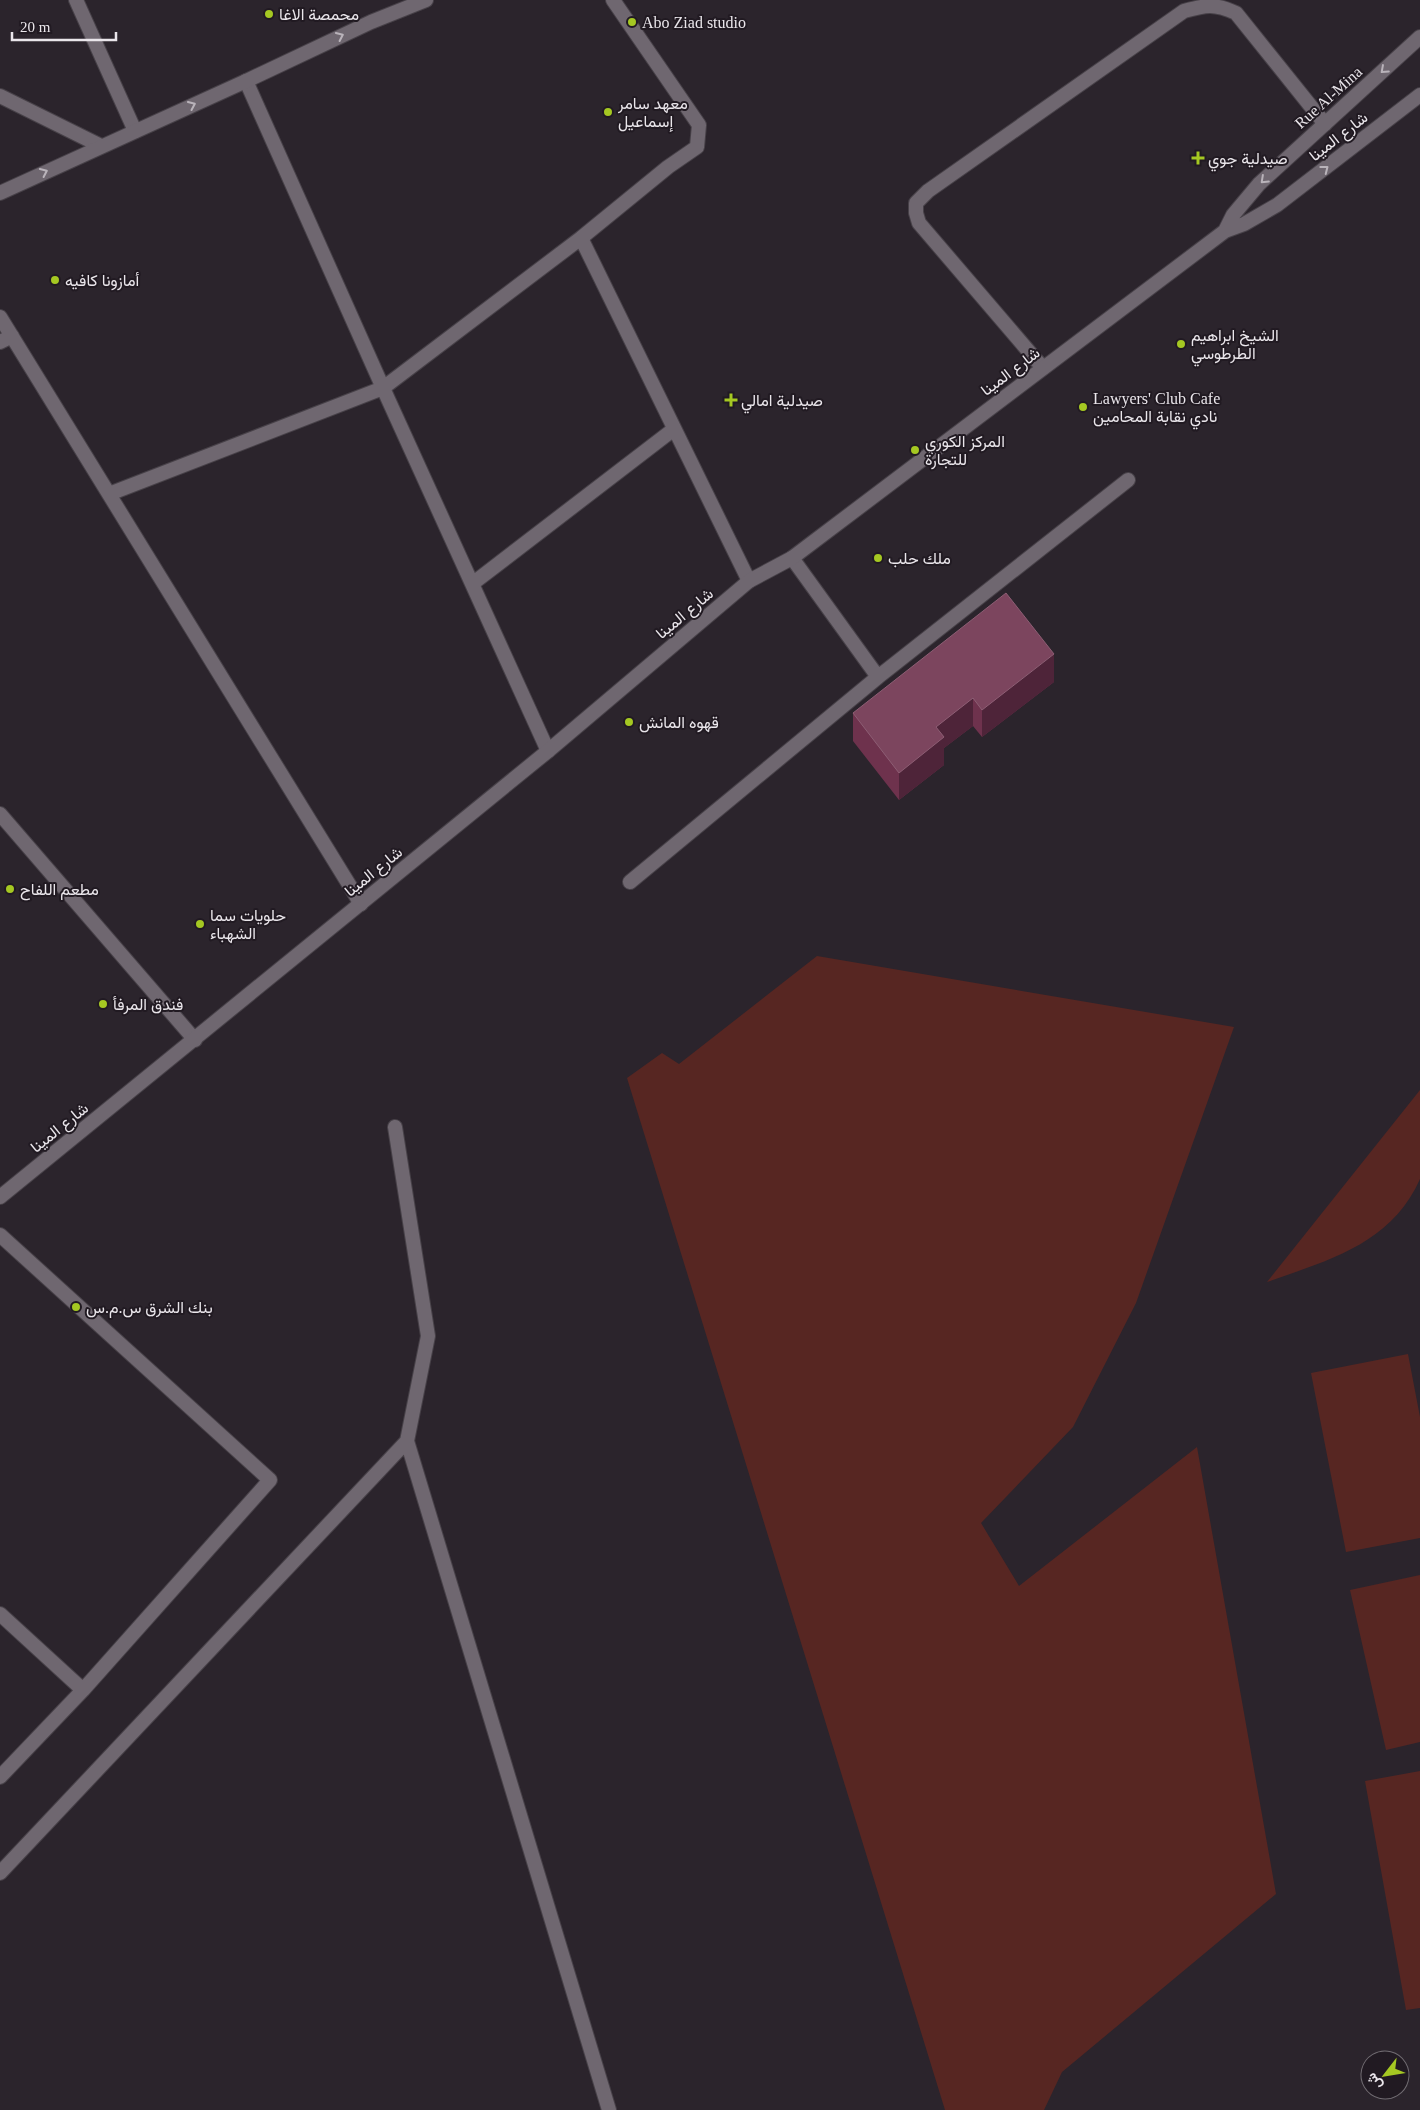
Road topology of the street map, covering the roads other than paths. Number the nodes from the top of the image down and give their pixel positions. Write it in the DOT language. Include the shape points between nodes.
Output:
graph roads {
  1 [pos="76,0"];
  2 [pos="426,0"];
  3 [pos="613,0"];
  4 [pos="1420,37"];
  5 [pos="246,81"];
  6 [pos="1420,95"];
  7 [pos="0,96"];
  8 [pos="1325,124"];
  9 [pos="135,131"];
  10 [pos="102,146"];
  11 [pos="0,192"];
  12 [pos="1225,231"];
  13 [pos="580,238"];
  14 [pos="0,317"];
  15 [pos="6,339"];
  16 [pos="1043,368"];
  17 [pos="383,388"];
  18 [pos="674,429"];
  19 [pos="1128,480"];
  20 [pos="108,494"];
  21 [pos="792,558"];
  22 [pos="749,581"];
  23 [pos="472,584"];
  24 [pos="878,678"];
  25 [pos="548,751"];
  26 [pos="0,814"];
  27 [pos="630,882"];
  28 [pos="361,904"];
  29 [pos="195,1040"];
  30 [pos="396,1127"];
  31 [pos="0,1197"];
  32 [pos="0,1235"];
  33 [pos="407,1441"];
  34 [pos="0,1614"];
  35 [pos="83,1690"];
  36 [pos="0,1777"];
  37 [pos="0,1874"];
  38 [pos="609,2110"];
  1 -- 9 [label="street"];
  5 -- 2 [label="street, one-way" via="371,22"];
  3 -- 13 [label="street" via="699,125 697,147"];
  4 -- 8 [label="street, Rue Al-Mina, one-way"];
  9 -- 5 [label="street, one-way"];
  5 -- 17 [label="street"];
  12 -- 6 [label="street, شارع المينا, one-way" via="1277,205"];
  7 -- 10 [label="street"];
  8 -- 12 [label="street, Rue Al-Mina, one-way" via="1259,184 1233,215"];
  8 -- 16 [label="street" via="1236,13 1218,5 1203,6 1184,12 928,191 916,203 919,223"];
  9 -- 10 [label="street"];
  11 -- 10 [label="street, one-way"];
  12 -- 16 [label="street, شارع المينا"];
  13 -- 17 [label="street"];
  13 -- 18 [label="street"];
  14 -- 15 [label="street"];
  15 -- 20 [label="street"];
  16 -- 21 [label="street, شارع المينا"];
  17 -- 20 [label="street"];
  17 -- 23 [label="street"];
  18 -- 22 [label="street"];
  18 -- 23 [label="street"];
  19 -- 24 [label="street"];
  20 -- 28 [label="street"];
  21 -- 22 [label="street, شارع المينا"];
  21 -- 24 [label="street"];
  22 -- 25 [label="street, شارع المينا"];
  23 -- 25 [label="street"];
  24 -- 27 [label="street"];
  25 -- 28 [label="street, شارع المينا"];
  26 -- 29 [label="street"];
  28 -- 29 [label="street, شارع المينا"];
  29 -- 31 [label="street, شارع المينا"];
  30 -- 33 [label="street" via="428,1336"];
  32 -- 35 [label="street" via="270,1480"];
  33 -- 37 [label="street"];
  33 -- 38 [label="street"];
  34 -- 35 [label="street"];
  35 -- 36 [label="street"];
}
